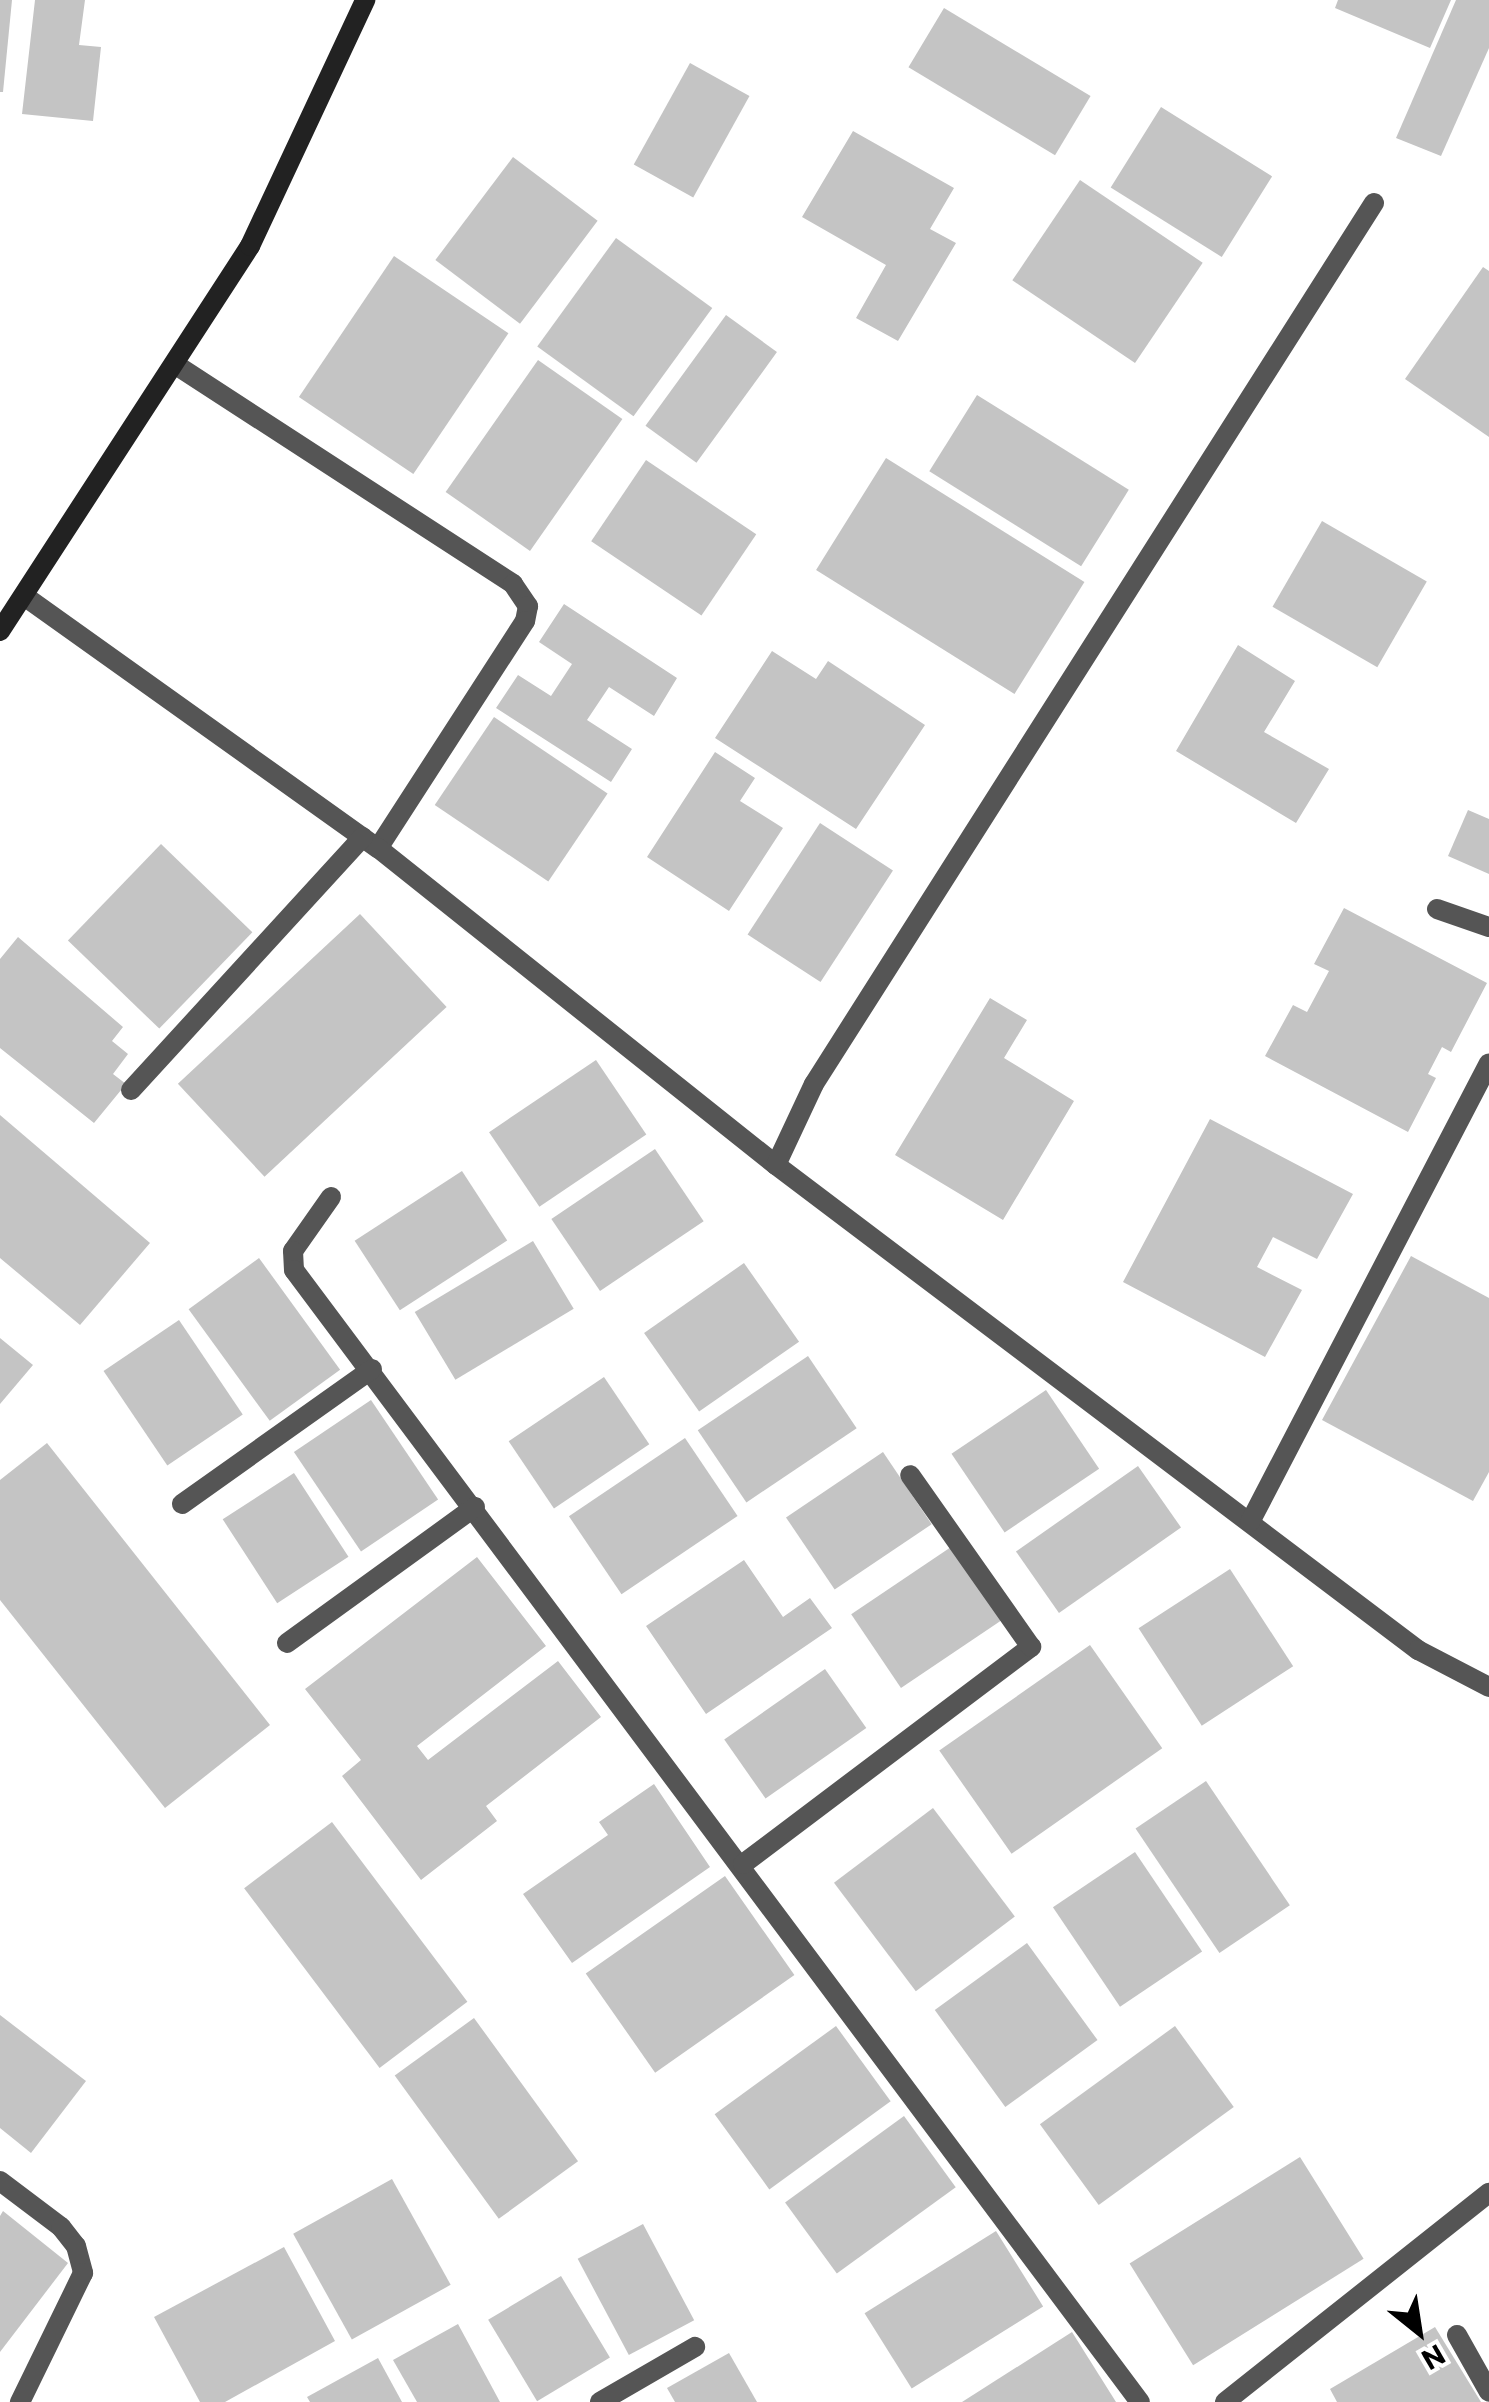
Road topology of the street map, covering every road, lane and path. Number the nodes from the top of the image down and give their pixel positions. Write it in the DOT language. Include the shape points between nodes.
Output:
graph roads {
  1 [pos="365,0"];
  2 [pos="1374,203"];
  3 [pos="176,366"];
  4 [pos="26,598"];
  5 [pos="0,631"];
  6 [pos="371,842"];
  7 [pos="1437,909"];
  8 [pos="1489,928"];
  9 [pos="1489,1063"];
  10 [pos="131,1090"];
  11 [pos="776,1165"];
  12 [pos="332,1198"];
  13 [pos="372,1370"];
  14 [pos="910,1475"];
  15 [pos="182,1504"];
  16 [pos="475,1507"];
  17 [pos="1250,1522"];
  18 [pos="287,1642"];
  19 [pos="1489,1687"];
  20 [pos="743,1864"];
  21 [pos="0,2181"];
  22 [pos="1489,2193"];
  23 [pos="1458,2335"];
  24 [pos="695,2348"];
  25 [pos="1489,2392"];
  26 [pos="20,2402"];
  27 [pos="600,2402"];
  28 [pos="1140,2402"];
  29 [pos="1225,2402"];
  1 -- 3 [label="street" via="250,246"];
  2 -- 11 [label="street" via="814,1084"];
  3 -- 4 [label="street"];
  3 -- 6 [label="street" via="513,584 528,606 526,622"];
  4 -- 5 [label="street"];
  4 -- 6 [label="street"];
  6 -- 10 [label="street"];
  6 -- 11 [label="street"];
  7 -- 8 [label="street"];
  9 -- 17 [label="street"];
  11 -- 17 [label="street"];
  12 -- 13 [label="street" via="291,1262"];
  13 -- 15 [label="street"];
  13 -- 16 [label="street"];
  14 -- 20 [label="street" via="1031,1647"];
  16 -- 18 [label="street"];
  16 -- 20 [label="street"];
  17 -- 19 [label="street" via="1418,1650"];
  20 -- 28 [label="street"];
  21 -- 26 [label="street" via="61,2228 76,2246 83,2274"];
  22 -- 29 [label="street"];
  23 -- 25 [label="street"];
  24 -- 27 [label="street"];
}
